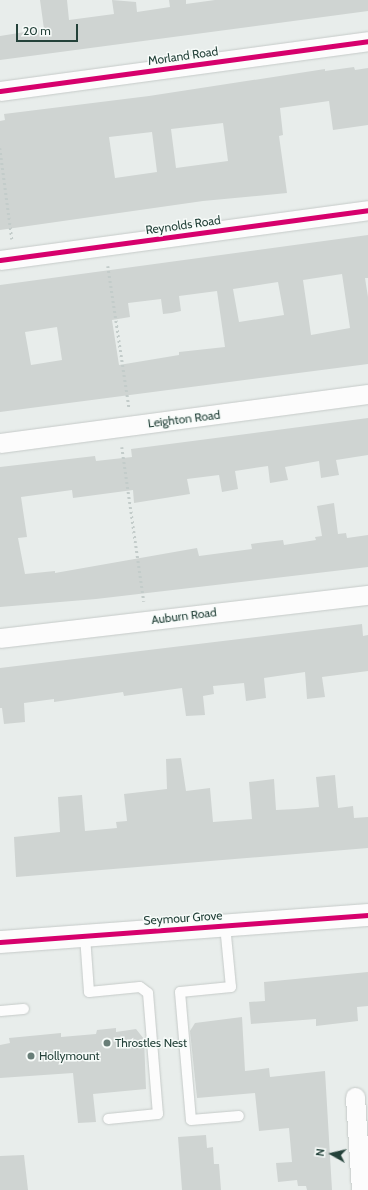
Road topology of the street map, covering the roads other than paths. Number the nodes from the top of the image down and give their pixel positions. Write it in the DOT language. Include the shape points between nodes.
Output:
graph roads {
  1 [pos="368,41"];
  2 [pos="0,91"];
  3 [pos="368,210"];
  4 [pos="7,259"];
  5 [pos="368,394"];
  6 [pos="0,443"];
  7 [pos="368,595"];
  8 [pos="0,638"];
  9 [pos="368,915"];
  10 [pos="225,925"];
  11 [pos="85,936"];
  12 [pos="0,942"];
  13 [pos="24,1009"];
  14 [pos="0,1011"];
  15 [pos="355,1098"];
  16 [pos="239,1116"];
  17 [pos="108,1119"];
  18 [pos="361,1190"];
  1 -- 2 [label="street, Morland Road"];
  3 -- 4 [label="street, Reynolds Road"];
  5 -- 6 [label="street, Leighton Road"];
  7 -- 8 [label="street, Auburn Road"];
  9 -- 10 [label="main road, Seymour Grove"];
  10 -- 11 [label="main road, Seymour Grove"];
  10 -- 16 [label="lane" via="231,987 180,992 191,1120"];
  11 -- 12 [label="main road, Seymour Grove"];
  11 -- 17 [label="lane" via="89,992 140,987 148,993 158,1114"];
  13 -- 14 [label="lane"];
  15 -- 18 [label="street"];
}
